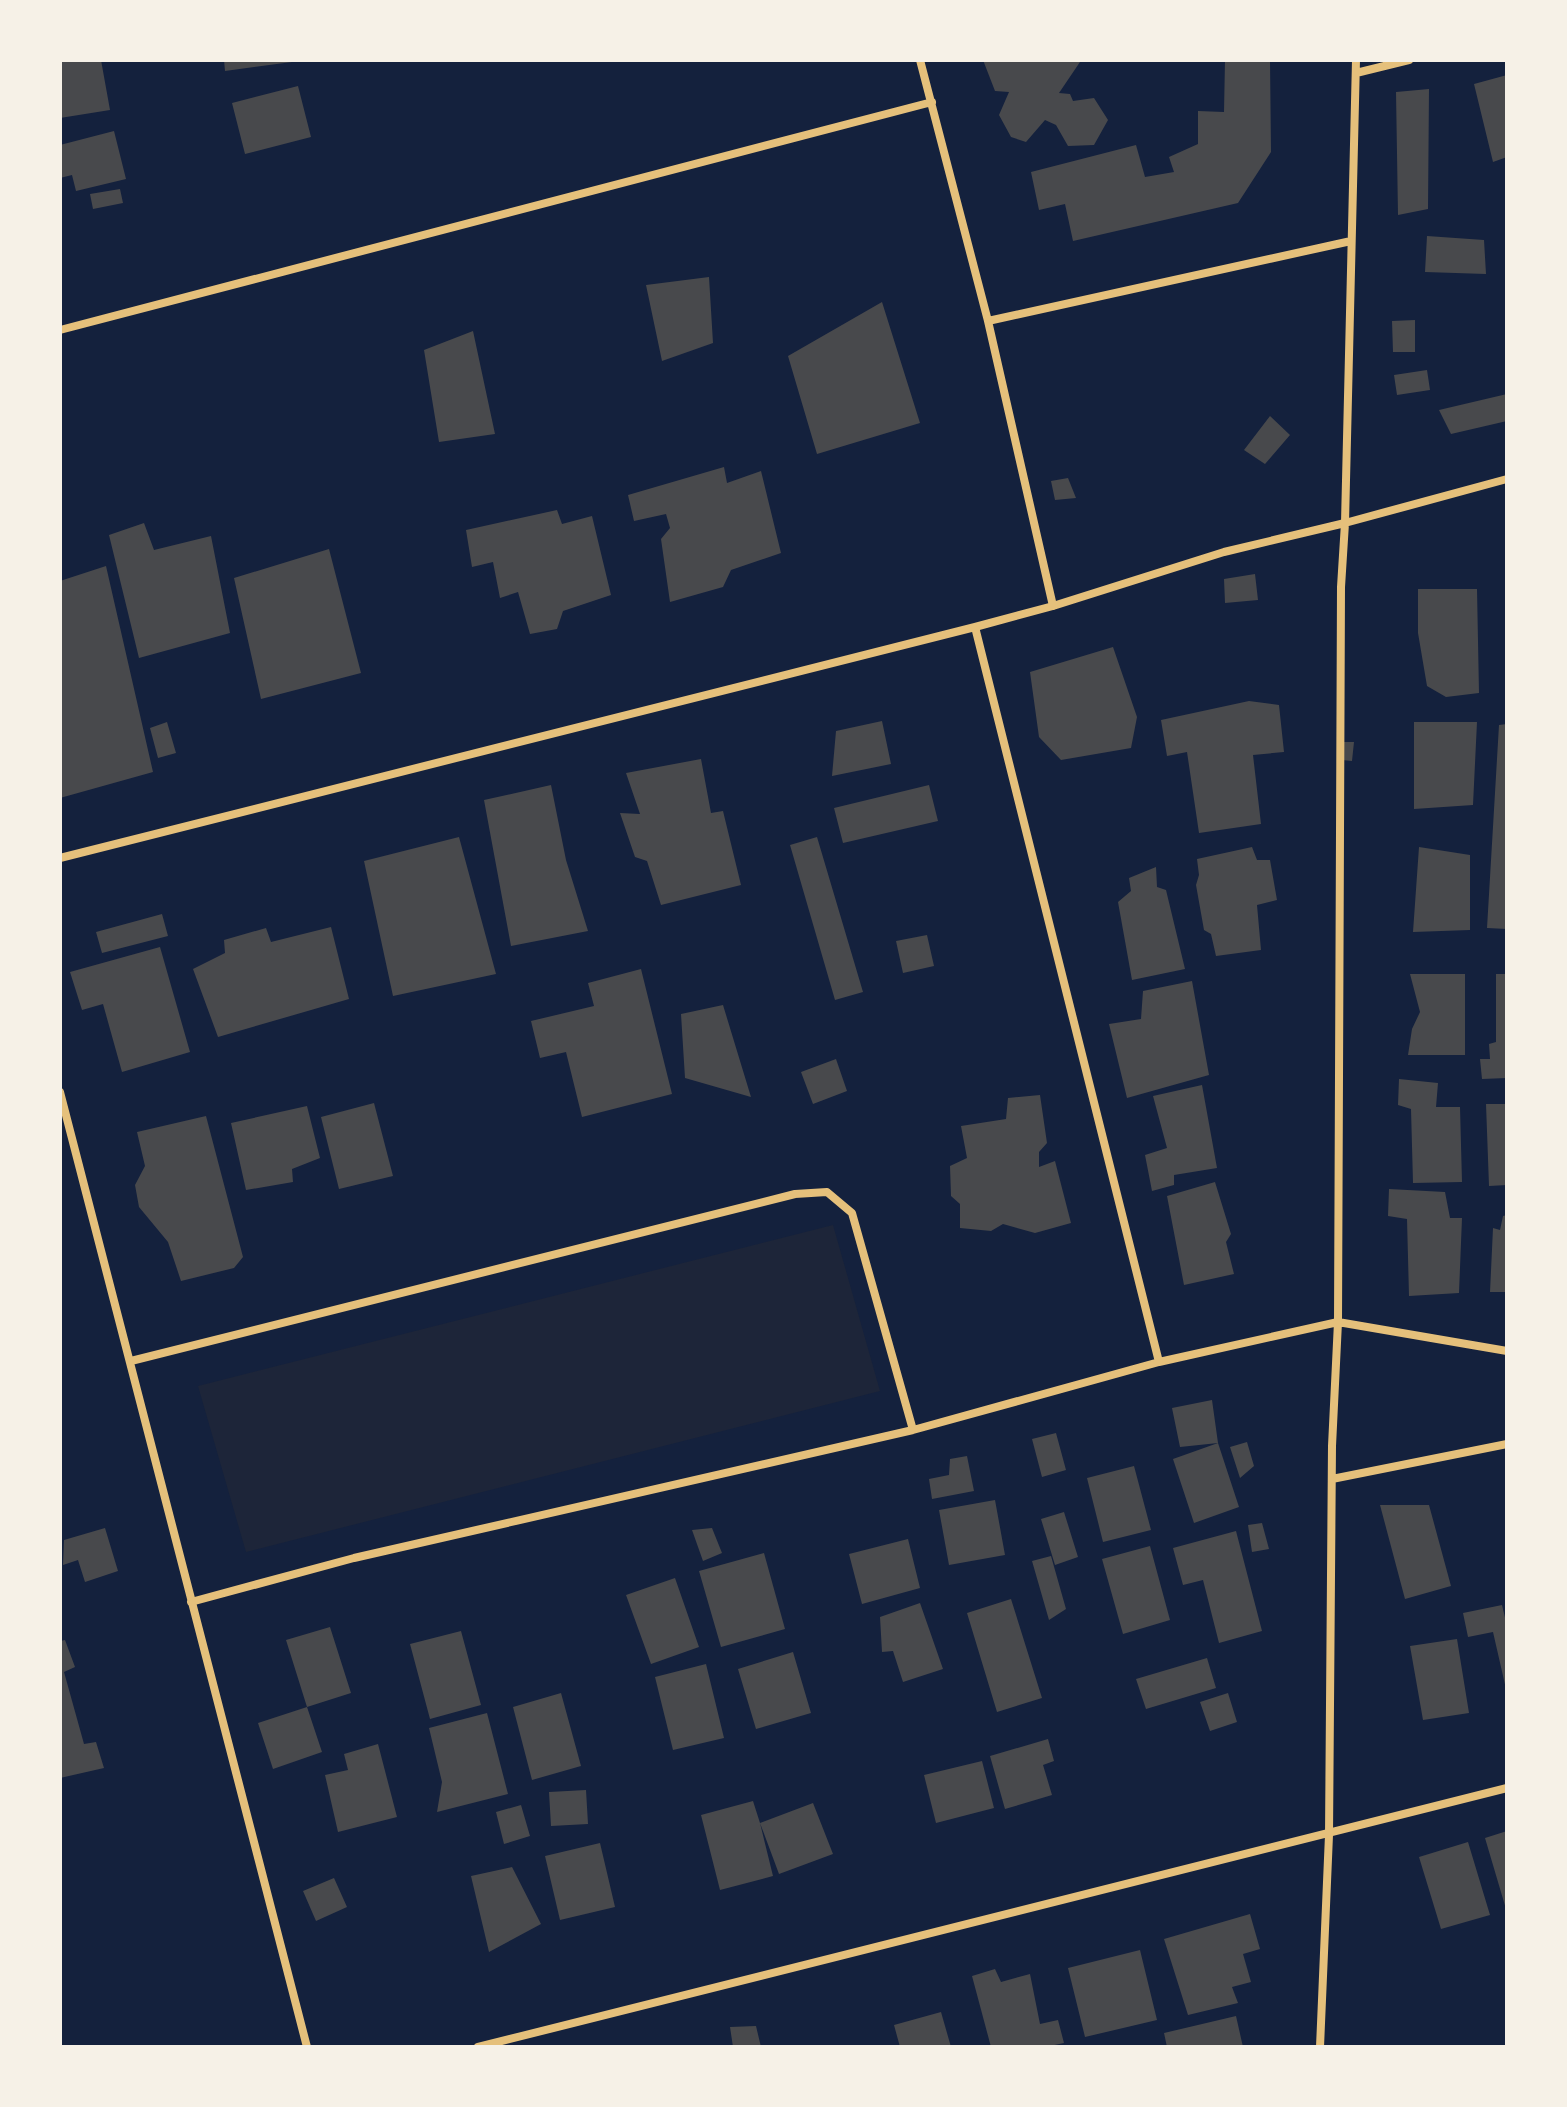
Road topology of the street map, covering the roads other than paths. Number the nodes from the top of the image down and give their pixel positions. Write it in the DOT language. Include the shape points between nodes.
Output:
graph roads {
  1 [pos="920,60"];
  2 [pos="1356,60"];
  3 [pos="1409,60"];
  4 [pos="1356,73"];
  5 [pos="932,102"];
  6 [pos="1351,241"];
  7 [pos="988,321"];
  8 [pos="60,330"];
  9 [pos="1507,479"];
  10 [pos="1345,523"];
  11 [pos="1053,606"];
  12 [pos="975,627"];
  13 [pos="60,858"];
  14 [pos="60,1092"];
  15 [pos="1338,1322"];
  16 [pos="1507,1351"];
  17 [pos="131,1361"];
  18 [pos="1159,1362"];
  19 [pos="913,1430"];
  20 [pos="1507,1444"];
  21 [pos="1332,1479"];
  22 [pos="191,1602"];
  23 [pos="1507,1788"];
  24 [pos="1329,1835"];
  25 [pos="307,2047"];
  26 [pos="478,2047"];
  27 [pos="1320,2047"];
  1 -- 5 [label="street"];
  2 -- 4 [label="street"];
  3 -- 4 [label="street"];
  4 -- 6 [label="street"];
  5 -- 7 [label="street"];
  5 -- 8 [label="street"];
  6 -- 7 [label="street"];
  6 -- 10 [label="street"];
  7 -- 11 [label="street"];
  9 -- 10 [label="street"];
  10 -- 11 [label="street" via="1224,552"];
  10 -- 15 [label="street"];
  11 -- 12 [label="street"];
  12 -- 13 [label="street"];
  12 -- 18 [label="street"];
  14 -- 17 [label="street"];
  15 -- 16 [label="street"];
  15 -- 18 [label="street"];
  15 -- 21 [label="street"];
  17 -- 19 [label="street" via="795,1194 827,1192 852,1213"];
  17 -- 22 [label="street"];
  18 -- 19 [label="street"];
  19 -- 22 [label="street" via="354,1558"];
  20 -- 21 [label="street"];
  21 -- 24 [label="street"];
  22 -- 25 [label="street"];
  23 -- 24 [label="street"];
  24 -- 26 [label="street"];
  24 -- 27 [label="street"];
}
